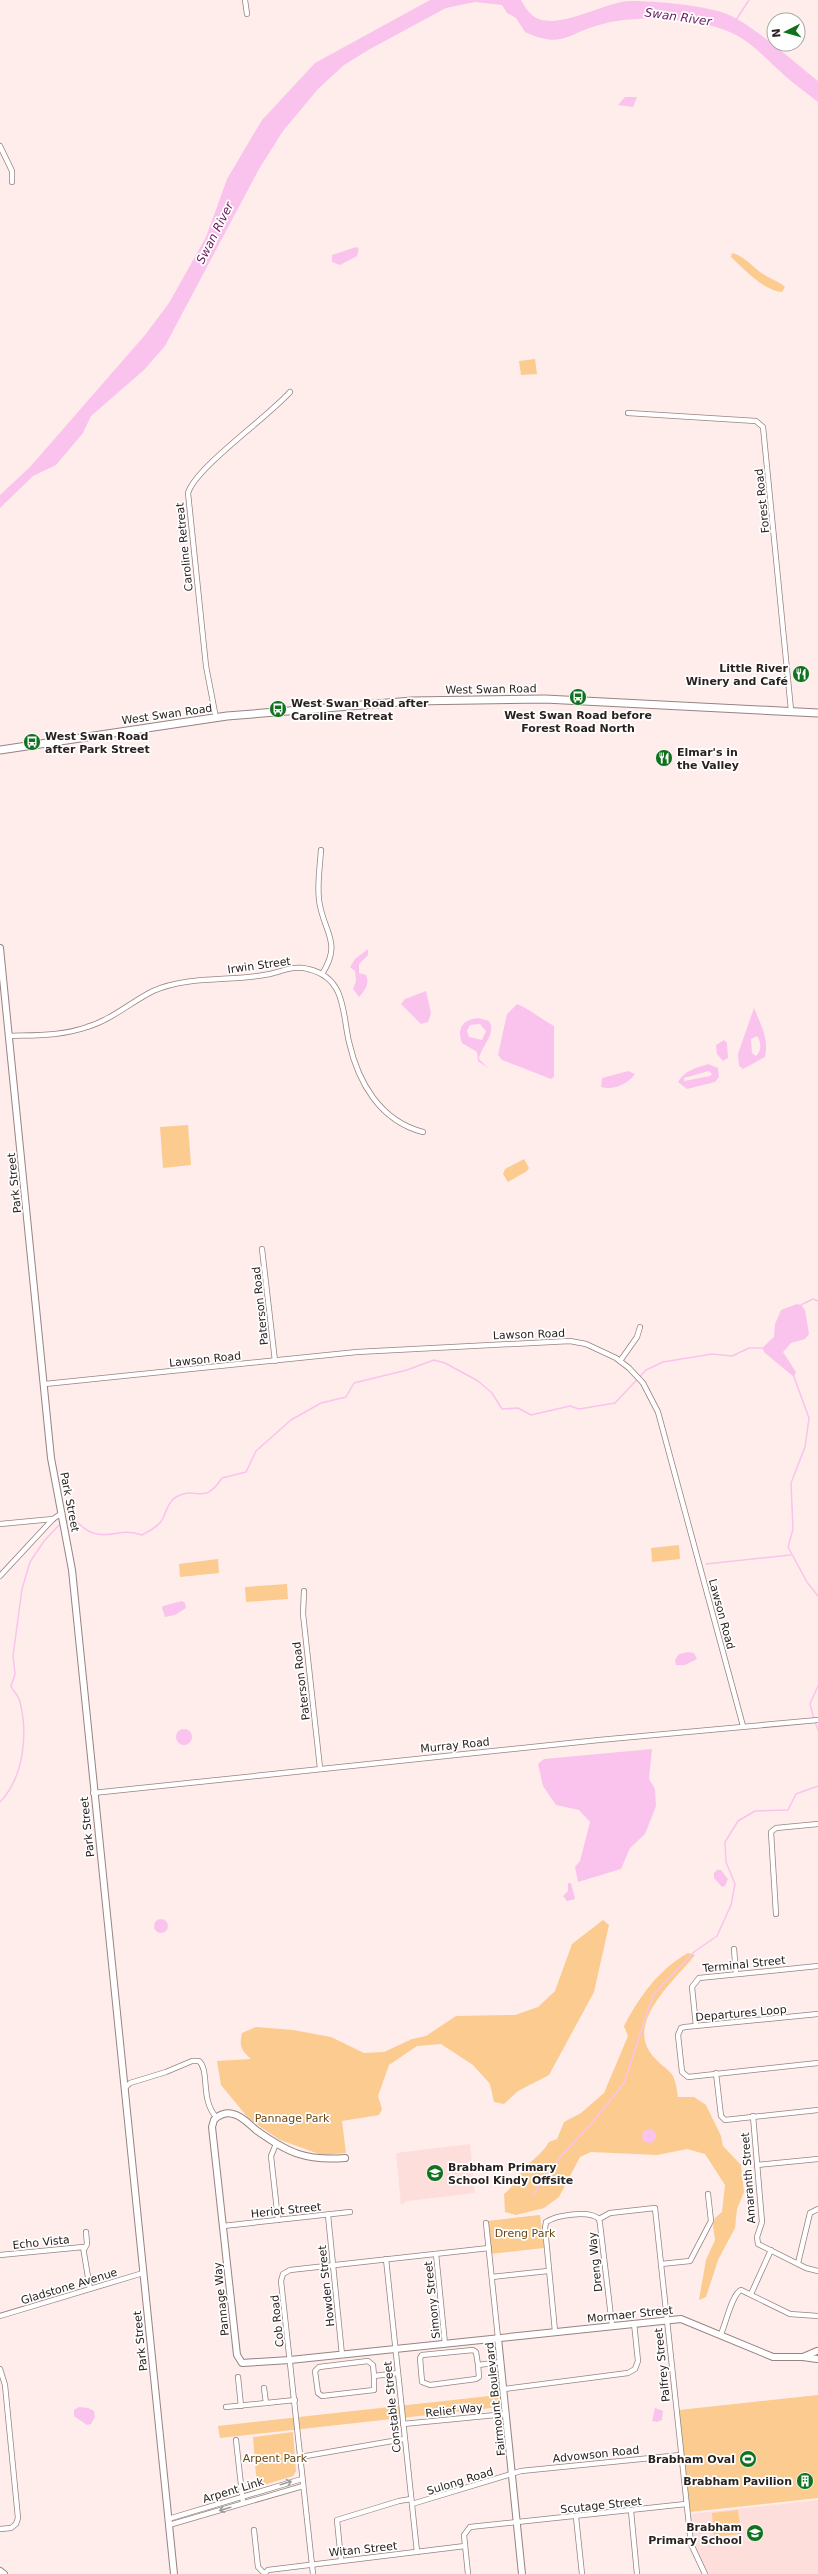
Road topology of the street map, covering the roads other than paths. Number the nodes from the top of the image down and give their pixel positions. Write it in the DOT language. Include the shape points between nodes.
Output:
graph roads {
  1 [pos="245,0"];
  2 [pos="247,14"];
  3 [pos="0,146"];
  4 [pos="12,182"];
  5 [pos="290,392"];
  6 [pos="628,413"];
  7 [pos="792,710"];
  8 [pos="818,713"];
  9 [pos="216,718"];
  10 [pos="0,750"];
  11 [pos="321,850"];
  12 [pos="0,948"];
  13 [pos="322,974"];
  14 [pos="9,1036"];
  15 [pos="423,1132"];
  16 [pos="262,1249"];
  17 [pos="640,1327"];
  18 [pos="275,1360"];
  19 [pos="620,1361"];
  20 [pos="45,1384"];
  21 [pos="62,1513"];
  22 [pos="53,1519"];
  23 [pos="0,1524"];
  24 [pos="0,1576"];
  25 [pos="304,1591"];
  26 [pos="818,1720"];
  27 [pos="743,1726"];
  28 [pos="320,1768"];
  29 [pos="93,1793"];
  30 [pos="818,1824"];
  31 [pos="776,1914"];
  32 [pos="734,1949"];
  33 [pos="818,1966"];
  34 [pos="736,1973"];
  35 [pos="818,2014"];
  36 [pos="696,2026"];
  37 [pos="121,2060"];
  38 [pos="818,2063"];
  39 [pos="716,2074"];
  40 [pos="125,2088"];
  41 [pos="126,2106"];
  42 [pos="818,2110"];
  43 [pos="753,2116"];
  44 [pos="216,2117"];
  45 [pos="276,2144"];
  46 [pos="345,2158"];
  47 [pos="818,2159"];
  48 [pos="757,2165"];
  49 [pos="708,2194"];
  50 [pos="818,2209"];
  51 [pos="350,2212"];
  52 [pos="328,2215"];
  53 [pos="599,2219"];
  54 [pos="278,2220"];
  55 [pos="486,2223"];
  56 [pos="223,2226"];
  57 [pos="86,2232"];
  58 [pos="84,2248"];
  59 [pos="488,2248"];
  60 [pos="770,2250"];
  61 [pos="436,2254"];
  62 [pos="0,2256"];
  63 [pos="386,2259"];
  64 [pos="798,2263"];
  65 [pos="661,2264"];
  66 [pos="333,2265"];
  67 [pos="548,2271"];
  68 [pos="818,2271"];
  69 [pos="143,2273"];
  70 [pos="492,2277"];
  71 [pos="90,2289"];
  72 [pos="751,2294"];
  73 [pos="0,2316"];
  74 [pos="818,2316"];
  75 [pos="666,2320"];
  76 [pos="634,2323"];
  77 [pos="612,2326"];
  78 [pos="555,2331"];
  79 [pos="721,2334"];
  80 [pos="498,2338"];
  81 [pos="445,2344"];
  82 [pos="395,2349"];
  83 [pos="817,2350"];
  84 [pos="342,2355"];
  85 [pos="803,2357"];
  86 [pos="290,2360"];
  87 [pos="818,2360"];
  88 [pos="501,2362"];
  89 [pos="478,2365"];
  90 [pos="0,2369"];
  91 [pos="398,2374"];
  92 [pos="374,2376"];
  93 [pos="238,2377"];
  94 [pos="264,2388"];
  95 [pos="504,2388"];
  96 [pos="295,2400"];
  97 [pos="266,2403"];
  98 [pos="241,2406"];
  99 [pos="226,2407"];
  100 [pos="506,2414"];
  101 [pos="403,2424"];
  102 [pos="236,2440"];
  103 [pos="404,2440"];
  104 [pos="681,2455"];
  105 [pos="300,2457"];
  106 [pos="513,2474"];
  107 [pos="302,2479"];
  108 [pos="303,2486"];
  109 [pos="242,2497"];
  110 [pos="412,2502"];
  111 [pos="243,2503"];
  112 [pos="686,2504"];
  113 [pos="631,2510"];
  114 [pos="576,2517"];
  115 [pos="169,2522"];
  116 [pos="518,2522"];
  117 [pos="0,2529"];
  118 [pos="254,2530"];
  119 [pos="466,2546"];
  120 [pos="417,2552"];
  121 [pos="341,2560"];
  122 [pos="312,2563"];
  123 [pos="0,2571"];
  124 [pos="4,2574"];
  125 [pos="174,2574"];
  126 [pos="264,2574"];
  127 [pos="313,2574"];
  128 [pos="468,2574"];
  129 [pos="522,2574"];
  130 [pos="582,2574"];
  131 [pos="637,2574"];
  132 [pos="705,2574"];
  1 -- 2 [label="street"];
  3 -- 4 [label="street" via="12,171"];
  5 -- 9 [label="street, Caroline Retreat" via="264,419 194,479 188,493 206,666"];
  6 -- 7 [label="street, Forest Road" via="756,421 763,427"];
  7 -- 8 [label="main road, West Swan Road"];
  7 -- 9 [label="main road, West Swan Road" via="521,700 412,701"];
  9 -- 10 [label="main road, West Swan Road"];
  11 -- 13 [label="street" via="319,898 333,951 330,963"];
  12 -- 14 [label="street, Park Street"];
  13 -- 14 [label="street, Irwin Street" via="307,968 286,969 270,974 177,985 154,991 86,1028 59,1034"];
  13 -- 15 [label="street, Irwin Street" via="335,985 343,1003 349,1042 363,1084 378,1105 406,1128"];
  14 -- 20 [label="street, Park Street"];
  16 -- 18 [label="street, Paterson Road"];
  17 -- 19 [label="street" via="637,1337"];
  18 -- 19 [label="street, Lawson Road" via="410,1348 570,1341 586,1344"];
  18 -- 20 [label="street, Lawson Road"];
  19 -- 27 [label="street, Lawson Road" via="644,1383 658,1412"];
  20 -- 21 [label="street, Park Street" via="51,1458"];
  21 -- 22 [label="street"];
  21 -- 29 [label="street, Park Street" via="72,1570"];
  22 -- 23 [label="street"];
  22 -- 24 [label="street"];
  25 -- 28 [label="street, Paterson Road" via="303,1614"];
  26 -- 27 [label="street, Murray Road"];
  27 -- 28 [label="street, Murray Road"];
  28 -- 29 [label="street, Murray Road"];
  29 -- 37 [label="street, Park Street"];
  30 -- 31 [label="street" via="776,1828 771,1832"];
  32 -- 34 [label="street"];
  33 -- 34 [label="street, Terminal Street"];
  34 -- 36 [label="street, Terminal Street" via="699,1978 693,1983"];
  35 -- 36 [label="street, Departures Loop"];
  36 -- 39 [label="street, Departures Loop" via="685,2027 679,2032 683,2074 688,2077"];
  37 -- 40 [label="street, Park Street"];
  37 -- 41 [label="street, Park Street"];
  38 -- 39 [label="street, Departures Loop"];
  39 -- 43 [label="street" via="723,2118"];
  40 -- 41 [label="street, Park Street"];
  40 -- 44 [label="street" via="130,2083 192,2061 199,2061 204,2072 207,2105"];
  41 -- 69 [label="street, Park Street"];
  42 -- 43 [label="street"];
  43 -- 48 [label="street, Amaranth Street"];
  44 -- 45 [label="street" via="235,2114"];
  44 -- 56 [label="street, Pannage Way" via="212,2127"];
  45 -- 46 [label="street" via="314,2160"];
  45 -- 54 [label="street" via="271,2156"];
  47 -- 48 [label="street"];
  48 -- 60 [label="street, Amaranth Street" via="762,2222 757,2237 758,2244"];
  49 -- 65 [label="street" via="711,2221 690,2261"];
  50 -- 64 [label="street" via="810,2213"];
  51 -- 52 [label="street, Heriot Street"];
  52 -- 54 [label="street, Heriot Street"];
  52 -- 66 [label="street, Howden Street"];
  53 -- 65 [label="street, Palfrey Street" via="610,2213 655,2208"];
  53 -- 67 [label="street, Dreng Way" via="592,2214 556,2218 546,2222 544,2228"];
  53 -- 77 [label="street, Dreng Way"];
  54 -- 56 [label="street, Heriot Street"];
  55 -- 59 [label="street, Fairmount Boulevard"];
  56 -- 86 [label="street, Pannage Way" via="238,2358 246,2364"];
  57 -- 58 [label="street, Echo Vista" via="87,2244"];
  58 -- 62 [label="street, Echo Vista"];
  58 -- 71 [label="street, Echo Vista"];
  59 -- 61 [label="street, Cob Road"];
  59 -- 70 [label="street, Fairmount Boulevard"];
  60 -- 64 [label="street, Amaranth Street"];
  60 -- 72 [label="street"];
  61 -- 63 [label="street, Cob Road"];
  61 -- 81 [label="street, Simony Street"];
  63 -- 66 [label="street, Cob Road"];
  63 -- 82 [label="street, Constable Street"];
  64 -- 68 [label="street, Amaranth Street"];
  65 -- 75 [label="street, Palfrey Street"];
  66 -- 84 [label="street, Howden Street"];
  66 -- 86 [label="street, Cob Road" via="290,2270 283,2275"];
  67 -- 70 [label="street"];
  67 -- 78 [label="street, Dreng Way"];
  69 -- 71 [label="street, Gladstone Avenue"];
  69 -- 115 [label="street, Park Street"];
  70 -- 80 [label="street, Fairmount Boulevard"];
  71 -- 73 [label="street, Gladstone Avenue"];
  72 -- 74 [label="street" via="790,2314"];
  72 -- 79 [label="street" via="741,2290 736,2292"];
  75 -- 76 [label="street, Mormaer Street"];
  75 -- 79 [label="street, Mormaer Street" via="685,2319"];
  75 -- 104 [label="street, Palfrey Street"];
  76 -- 77 [label="street, Mormaer Street"];
  76 -- 95 [label="street" via="638,2361 635,2370 628,2373"];
  77 -- 78 [label="street, Mormaer Street"];
  78 -- 80 [label="street, Mormaer Street"];
  79 -- 85 [label="street, Mormaer Street" via="773,2357"];
  80 -- 81 [label="street, Pannage Way"];
  80 -- 88 [label="street, Fairmount Boulevard"];
  81 -- 82 [label="street, Pannage Way"];
  82 -- 84 [label="street, Pannage Way"];
  82 -- 91 [label="street, Constable Street"];
  83 -- 85 [label="street, Mormaer Street"];
  83 -- 87 [label="street"];
  84 -- 86 [label="street, Pannage Way"];
  85 -- 87 [label="street, Mormaer Street"];
  86 -- 96 [label="street, Cob Road"];
  88 -- 89 [label="street"];
  88 -- 95 [label="street, Fairmount Boulevard"];
  89 -- 89 [label="street" via="479,2377 476,2379 424,2385 422,2382 422,2355 473,2350 476,2352"];
  90 -- 117 [label="street" via="5,2385 18,2518 16,2524 10,2528"];
  91 -- 92 [label="street"];
  91 -- 101 [label="street, Constable Street"];
  92 -- 92 [label="street" via="373,2365 368,2361 319,2366 315,2371 318,2393 322,2396 374,2390"];
  93 -- 98 [label="street"];
  94 -- 97 [label="street"];
  95 -- 100 [label="street, Fairmount Boulevard"];
  96 -- 97 [label="street"];
  96 -- 105 [label="street, Cob Road"];
  97 -- 98 [label="street"];
  98 -- 99 [label="street"];
  100 -- 101 [label="street, Relief Way"];
  100 -- 106 [label="street, Fairmount Boulevard"];
  101 -- 103 [label="street, Constable Street"];
  102 -- 109 [label="street"];
  103 -- 105 [label="street"];
  103 -- 110 [label="street, Constable Street"];
  104 -- 106 [label="street, Advowson Road"];
  104 -- 112 [label="street, Palfrey Street"];
  105 -- 107 [label="street, Cob Road"];
  106 -- 110 [label="street, Sulong Road"];
  106 -- 116 [label="street, Fairmount Boulevard"];
  107 -- 108 [label="street, Cob Road"];
  109 -- 107 [label="street, Arpent Link, one-way"];
  108 -- 111 [label="street, Arpent Link"];
  108 -- 122 [label="street, Cob Road"];
  109 -- 111 [label="street"];
  109 -- 115 [label="street, Arpent Link"];
  110 -- 120 [label="street, Constable Street"];
  110 -- 121 [label="street, Sulong Road" via="337,2520"];
  111 -- 115 [label="street, Arpent Link, one-way"];
  112 -- 113 [label="street, Scutage Street"];
  112 -- 132 [label="street, Palfrey Street" via="691,2544"];
  113 -- 114 [label="street, Scutage Street"];
  113 -- 131 [label="street"];
  114 -- 116 [label="street, Scutage Street"];
  114 -- 130 [label="street"];
  115 -- 125 [label="street, Park Street"];
  116 -- 119 [label="street, Scutage Street" via="470,2527 464,2535"];
  116 -- 129 [label="street, Fairmount Boulevard"];
  118 -- 126 [label="street" via="258,2567"];
  119 -- 120 [label="street, Witan Street"];
  119 -- 128 [label="street, Scutage Street"];
  120 -- 121 [label="street, Witan Street"];
  121 -- 122 [label="street, Witan Street"];
  122 -- 126 [label="street, Witan Street" via="268,2570"];
  122 -- 127 [label="street, Cob Road"];
  123 -- 124 [label="street"];
}
